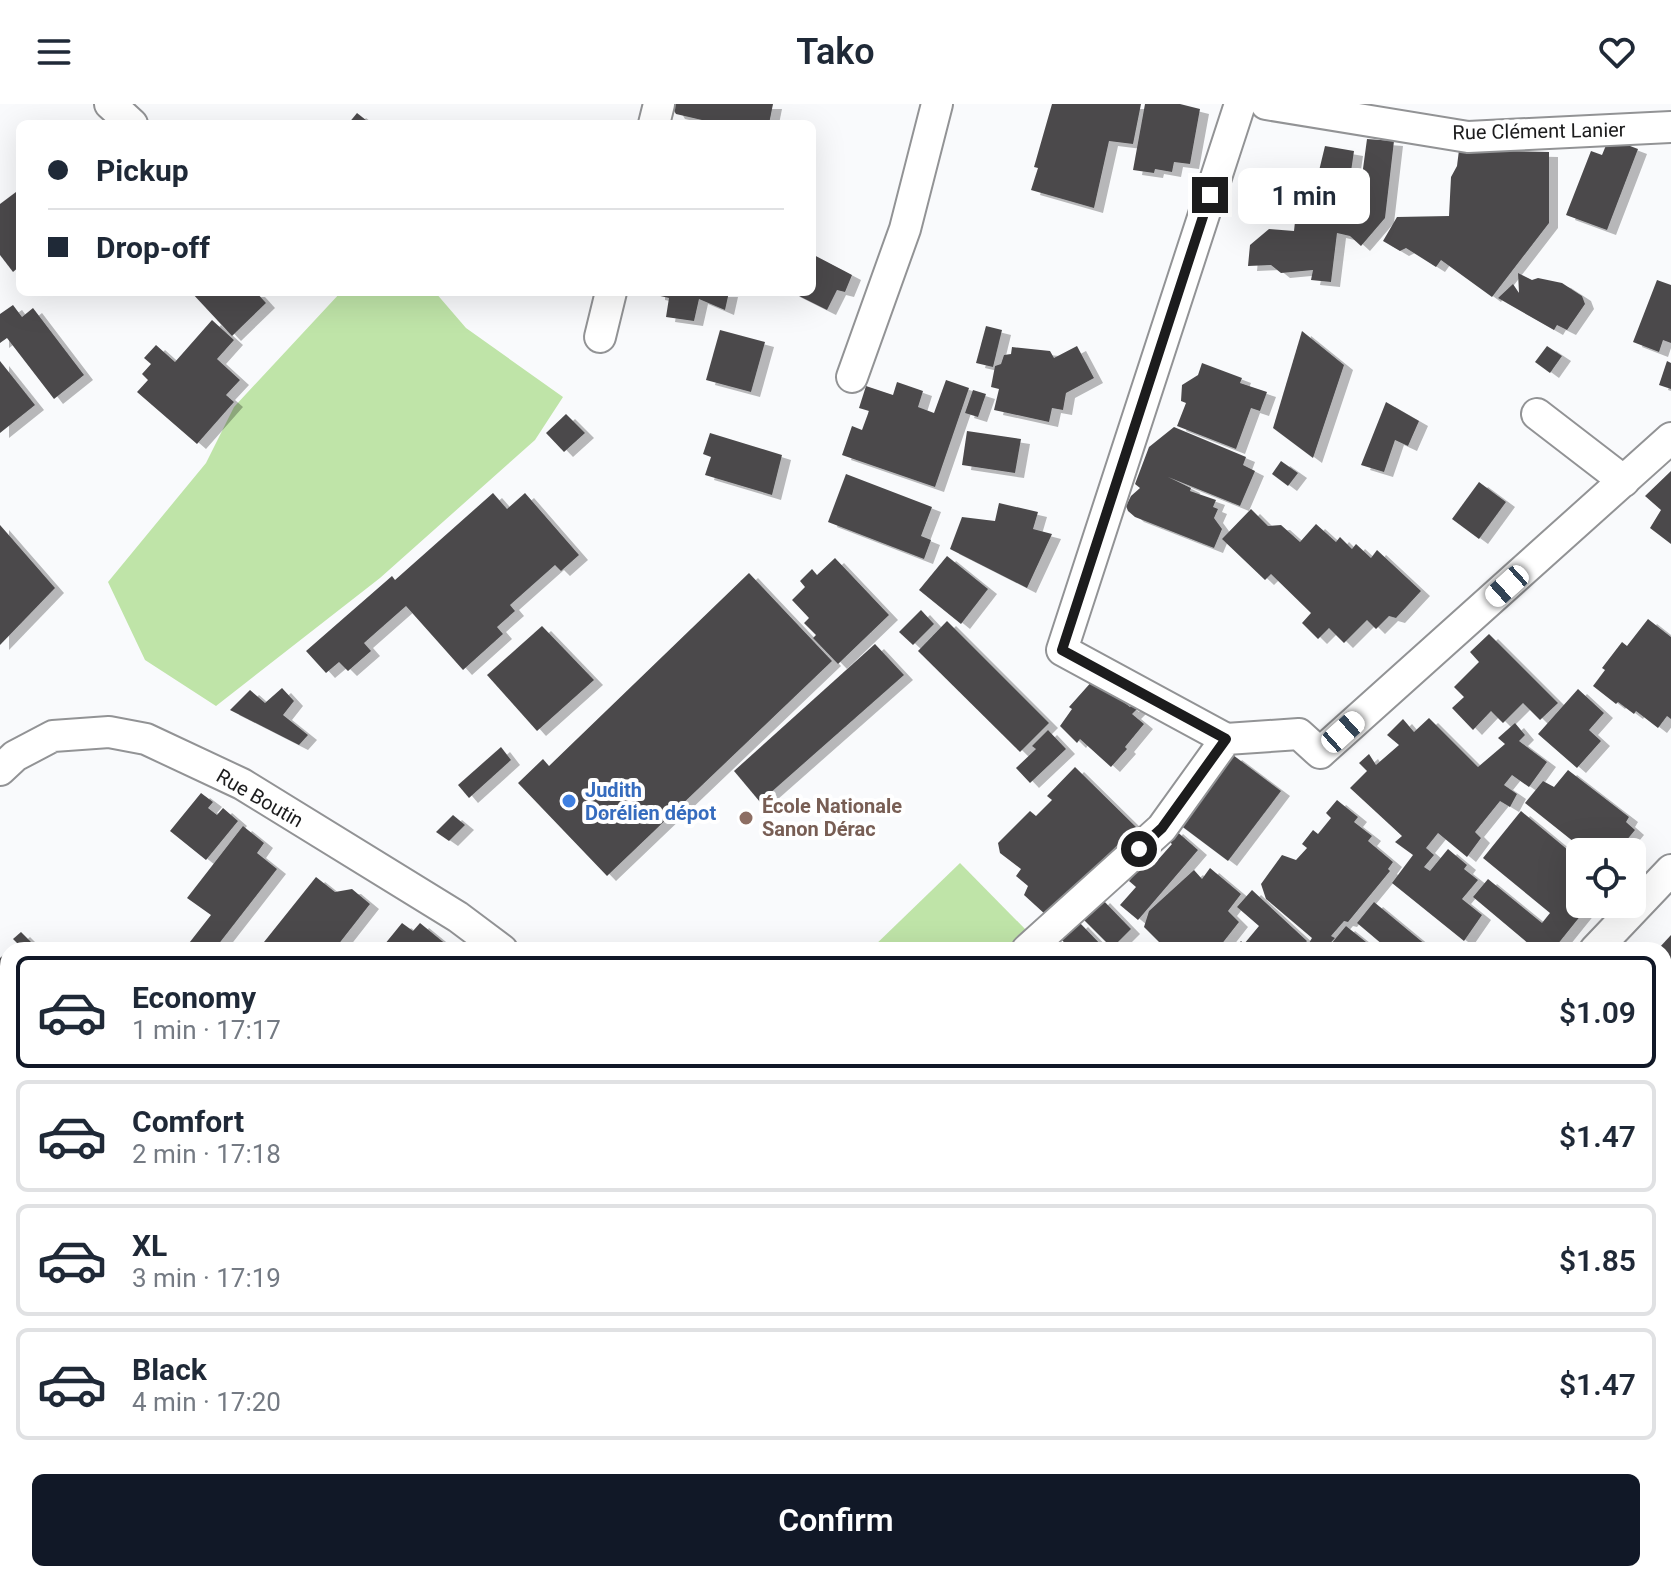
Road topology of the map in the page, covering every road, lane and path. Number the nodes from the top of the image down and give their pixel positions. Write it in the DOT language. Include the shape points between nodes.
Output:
graph roads {
  1 [pos="110,104"];
  2 [pos="937,104"];
  3 [pos="1240,104"];
  4 [pos="1266,104"];
  5 [pos="128,120"];
  6 [pos="1671,127"];
  7 [pos="610,296"];
  8 [pos="600,337"];
  9 [pos="852,377"];
  10 [pos="1537,414"];
  11 [pos="1671,438"];
  12 [pos="1624,481"];
  13 [pos="1226,739"];
  14 [pos="0,770"];
  15 [pos="1671,870"];
  16 [pos="491,942"];
  17 [pos="1036,942"];
  18 [pos="1603,942"];
  1 -- 5 [label="street"];
  2 -- 9 [label="street" via="905,229"];
  3 -- 13 [label="street" via="1062,650"];
  4 -- 6 [label="street, Rue Clément Lanier" via="1468,137"];
  7 -- 8 [label="street"];
  10 -- 12 [label="street"];
  11 -- 12 [label="street"];
  12 -- 13 [label="street" via="1320,753 1299,734"];
  13 -- 17 [label="street" via="1162,828"];
  14 -- 16 [label="street, Rue Boutin" via="53,736 109,732 146,739 242,784"];
  15 -- 18 [label="street"];
}
